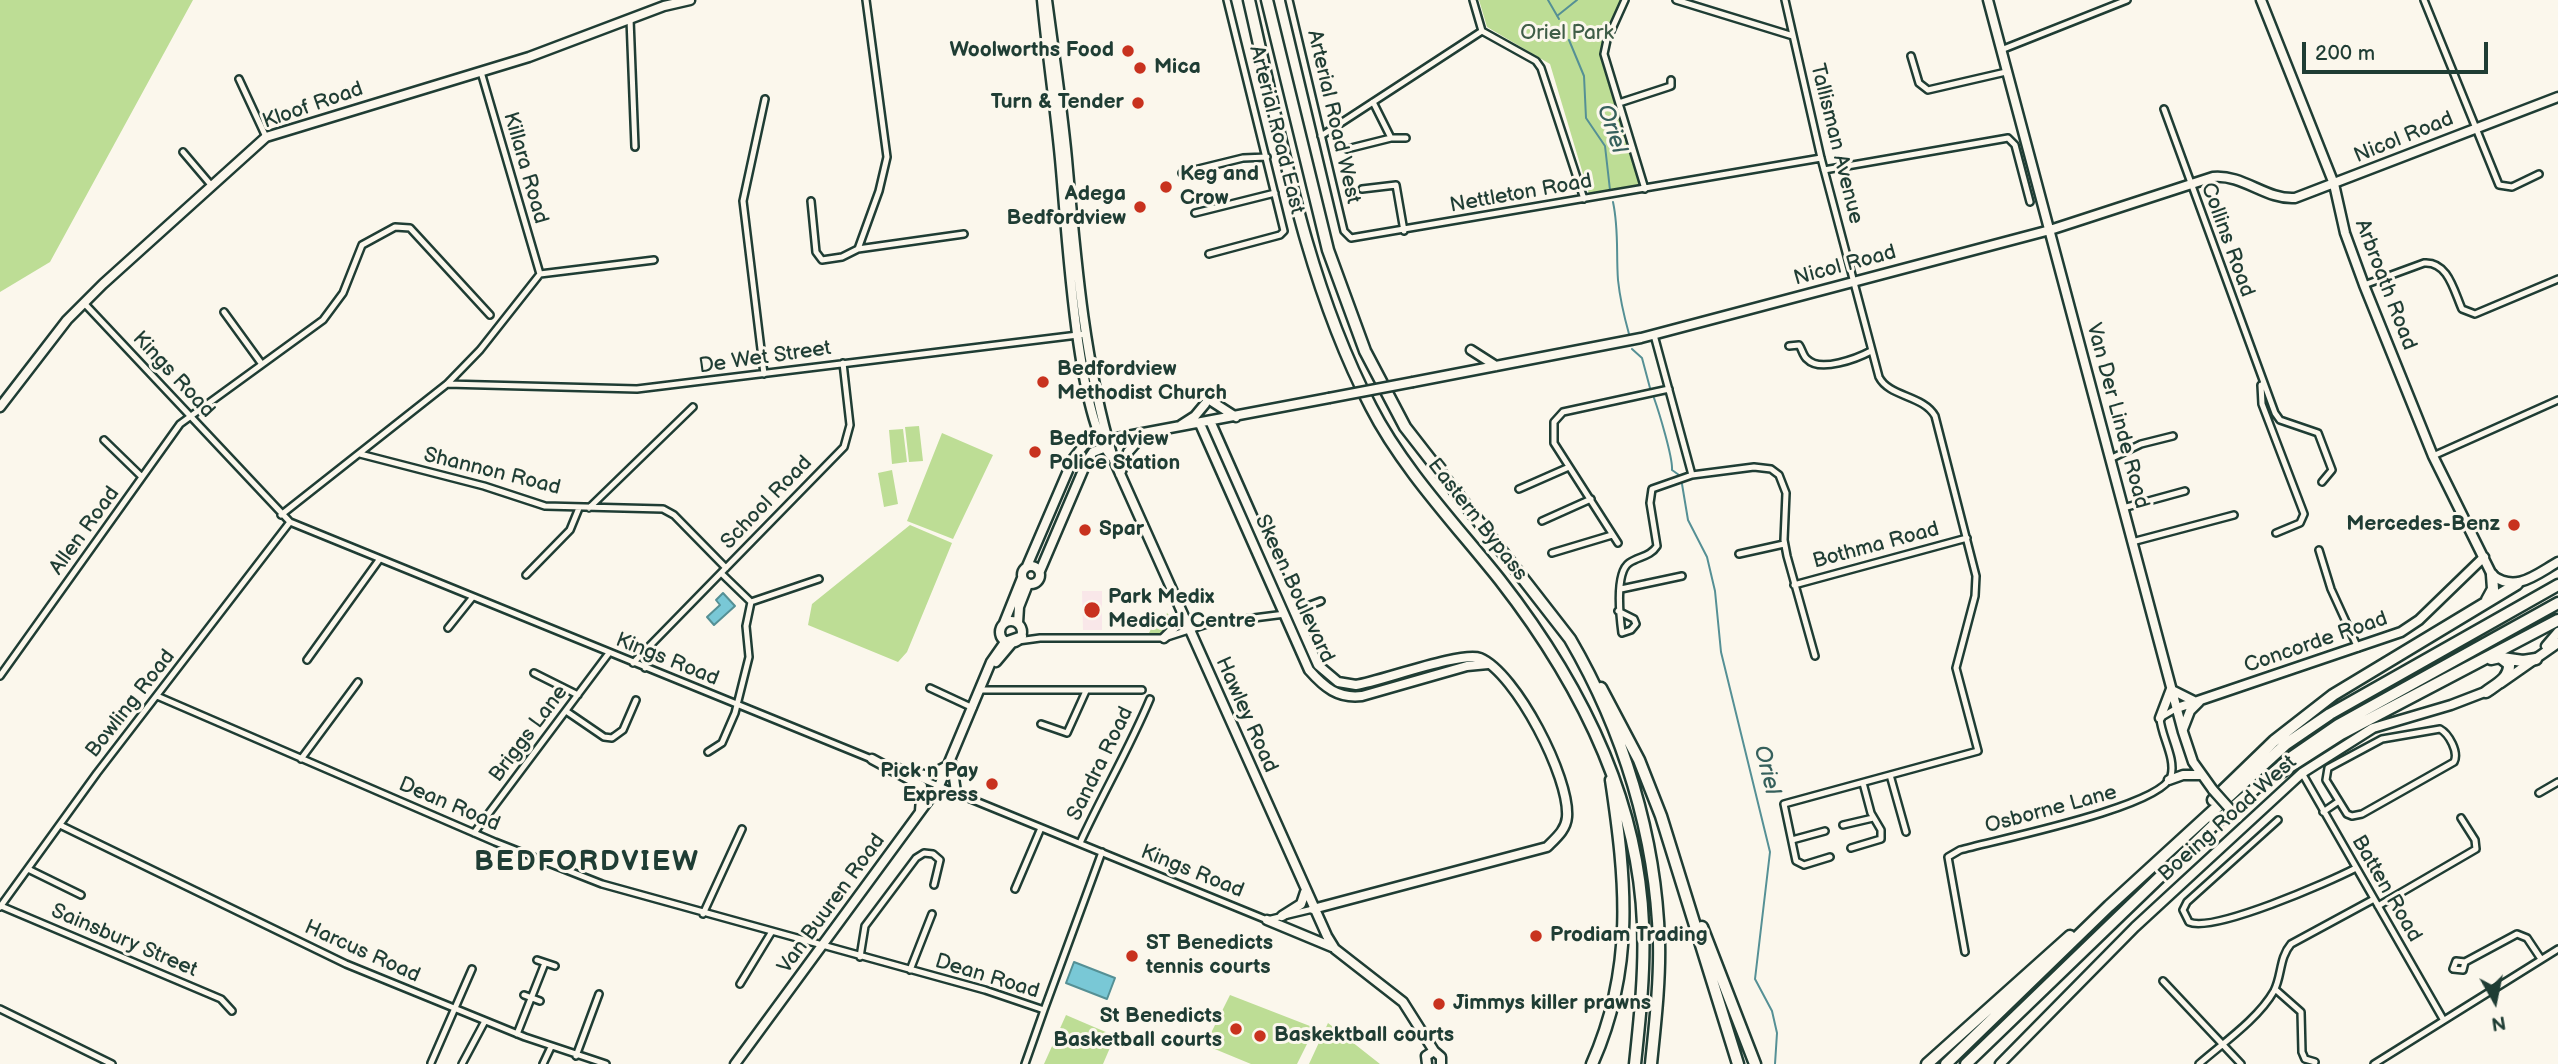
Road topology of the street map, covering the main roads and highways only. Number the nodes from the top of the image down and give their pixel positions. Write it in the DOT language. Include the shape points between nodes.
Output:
graph roads {
  1 [pos="690,0"];
  2 [pos="1042,0"];
  3 [pos="1047,0"];
  4 [pos="1249,0"];
  5 [pos="1267,0"];
  6 [pos="1988,0"];
  7 [pos="2261,0"];
  8 [pos="2558,97"];
  9 [pos="1060,120"];
  10 [pos="2334,184"];
  11 [pos="1067,202"];
  12 [pos="2050,230"];
  13 [pos="1082,335"];
  14 [pos="1471,350"];
  15 [pos="1496,366"];
  16 [pos="0,408"];
  17 [pos="1239,417"];
  18 [pos="1211,423"];
  19 [pos="1200,424"];
  20 [pos="1099,426"];
  21 [pos="1175,428"];
  22 [pos="1143,435"];
  23 [pos="1218,440"];
  24 [pos="1105,443"];
  25 [pos="1085,444"];
  26 [pos="1070,468"];
  27 [pos="1081,473"];
  28 [pos="1120,474"];
  29 [pos="1264,544"];
  30 [pos="1256,553"];
  31 [pos="2484,557"];
  32 [pos="2558,562"];
  33 [pos="1027,566"];
  34 [pos="1040,571"];
  35 [pos="2492,575"];
  36 [pos="1025,581"];
  37 [pos="2517,584"];
  38 [pos="2558,585"];
  39 [pos="2558,603"];
  40 [pos="2473,611"];
  41 [pos="1182,613"];
  42 [pos="2558,620"];
  43 [pos="1004,623"];
  44 [pos="1018,623"];
  45 [pos="2558,632"];
  46 [pos="1000,633"];
  47 [pos="1164,638"];
  48 [pos="1014,641"];
  49 [pos="2558,643"];
  50 [pos="2500,657"];
  51 [pos="2536,659"];
  52 [pos="991,662"];
  53 [pos="1446,667"];
  54 [pos="1589,671"];
  55 [pos="2462,671"];
  56 [pos="986,676"];
  57 [pos="1389,678"];
  58 [pos="1392,688"];
  59 [pos="2172,688"];
  60 [pos="2486,692"];
  61 [pos="2199,701"];
  62 [pos="2177,708"];
  63 [pos="2160,718"];
  64 [pos="2183,732"];
  65 [pos="872,759"];
  66 [pos="1608,762"];
  67 [pos="950,763"];
  68 [pos="886,765"];
  69 [pos="2199,775"];
  70 [pos="2169,780"];
  71 [pos="956,792"];
  72 [pos="920,814"];
  73 [pos="2222,817"];
  74 [pos="2244,825"];
  75 [pos="1676,862"];
  76 [pos="2153,864"];
  77 [pos="1305,891"];
  78 [pos="2109,906"];
  79 [pos="1313,909"];
  80 [pos="1282,916"];
  81 [pos="1267,920"];
  82 [pos="1335,948"];
  83 [pos="1999,999"];
  84 [pos="2035,999"];
  85 [pos="1429,1057"];
  86 [pos="735,1064"];
  87 [pos="1441,1064"];
  88 [pos="1592,1064"];
  89 [pos="1635,1064"];
  90 [pos="1651,1064"];
  91 [pos="1738,1064"];
  92 [pos="1755,1064"];
  93 [pos="1917,1064"];
  94 [pos="1927,1064"];
  95 [pos="1946,1064"];
  96 [pos="1966,1064"];
  97 [pos="1976,1064"];
  98 [pos="2000,1064"];
  1 -- 16 [label="main road, Kloof Road" via="529,57 266,137 84,303"];
  2 -- 9 [label="main road"];
  3 -- 9 [label="main road"];
  4 -- 66 [label="highway, Eastern Bypass" via="1303,230 1347,359 1389,437 1538,630 1572,686"];
  5 -- 54 [label="highway, Eastern Bypass" via="1328,250 1365,351 1405,427 1537,593"];
  6 -- 12 [label="main road, Van Der Linde Road"];
  7 -- 10 [label="main road, Arbroath Road"];
  8 -- 10 [label="main road, Nicol Road"];
  9 -- 11 [label="main road"];
  10 -- 12 [label="main road, Nicol Road" via="2289,198 2227,177 2190,184"];
  10 -- 31 [label="main road, Arbroath Road" via="2364,285 2433,456"];
  11 -- 13 [label="main road"];
  11 -- 13 [label="main road" via="1081,293"];
  12 -- 15 [label="main road, Nicol Road" via="1654,335"];
  12 -- 59 [label="main road, Van Der Linde Road"];
  13 -- 20 [label="main road"];
  14 -- 15 [label="main road"];
  15 -- 17 [label="main road, Nicol Road, bridge"];
  17 -- 18 [label="main road, Nicol Road"];
  17 -- 21 [label="main road" via="1205,400 1195,416"];
  17 -- 23 [label="main road" via="1221,428"];
  18 -- 19 [label="main road, Nicol Road"];
  18 -- 23 [label="main road, Skeen Boulevard"];
  19 -- 21 [label="main road, Nicol Road"];
  19 -- 30 [label="main road, Skeen Boulevard"];
  20 -- 24 [label="main road"];
  20 -- 25 [label="main road"];
  21 -- 22 [label="main road, Nicol Road"];
  22 -- 24 [label="main road, Nicol Road"];
  22 -- 28 [label="main road" via="1128,453"];
  23 -- 29 [label="main road, Skeen Boulevard"];
  24 -- 25 [label="main road, Nicol Road"];
  24 -- 27 [label="main road" via="1090,456"];
  24 -- 28 [label="main road, Hawley Road"];
  25 -- 26 [label="main road"];
  26 -- 27 [label="main road"];
  26 -- 33 [label="main road"];
  27 -- 34 [label="main road"];
  28 -- 41 [label="main road, Hawley Road"];
  29 -- 30 [label="main road"];
  29 -- 57 [label="main road, Skeen Boulevard" via="1318,666 1332,679 1356,685"];
  30 -- 58 [label="main road, Skeen Boulevard" via="1309,670 1330,691 1354,697"];
  31 -- 35 [label="main road, Arbroath Road"];
  31 -- 61 [label="main road, Concorde Road" via="2413,625"];
  32 -- 37 [label="main road"];
  33 -- 34 [label="main road"];
  33 -- 36 [label="main road"];
  34 -- 36 [label="main road" via="1037,582"];
  35 -- 37 [label="main road" via="2503,583"];
  35 -- 40 [label="highway" via="2492,594"];
  36 -- 43 [label="main road"];
  36 -- 44 [label="main road"];
  37 -- 40 [label="highway"];
  38 -- 76 [label="highway" via="2307,729 2252,772"];
  39 -- 73 [label="highway" via="2314,740"];
  40 -- 76 [label="highway" via="2394,656 2304,718 2222,791"];
  41 -- 47 [label="main road"];
  41 -- 77 [label="main road, Hawley Road"];
  42 -- 55 [label="highway"];
  43 -- 44 [label="main road"];
  43 -- 46 [label="main road"];
  44 -- 48 [label="main road"];
  45 -- 51 [label="main road"];
  46 -- 48 [label="main road"];
  46 -- 52 [label="main road"];
  48 -- 52 [label="main road"];
  48 -- 56 [label="main road"];
  49 -- 51 [label="main road, Boeing Road West"];
  50 -- 51 [label="highway"];
  50 -- 55 [label="highway"];
  50 -- 60 [label="highway" via="2509,664 2509,673"];
  51 -- 60 [label="main road, Boeing Road West"];
  52 -- 56 [label="main road"];
  53 -- 57 [label="main road, Skeen Boulevard"];
  53 -- 58 [label="main road, Skeen Boulevard"];
  53 -- 79 [label="main road, Skeen Boulevard" via="1488,664 1508,680 1545,740 1566,803 1567,818 1561,832 1547,847"];
  54 -- 75 [label="highway" via="1639,760"];
  54 -- 90 [label="highway, Eastern Bypass" via="1636,792 1650,859 1659,941"];
  55 -- 73 [label="highway" via="2341,734"];
  56 -- 67 [label="main road, Van Buuren Road"];
  57 -- 58 [label="main road"];
  59 -- 61 [label="main road" via="2180,696"];
  59 -- 62 [label="main road, Van Der Linde Road"];
  59 -- 63 [label="main road"];
  60 -- 74 [label="main road, Boeing Road West" via="2374,728 2302,773"];
  61 -- 62 [label="main road, Concorde Road"];
  61 -- 64 [label="main road"];
  62 -- 64 [label="main road, Van Der Linde Road"];
  64 -- 69 [label="main road, Van Der Linde Road"];
  65 -- 72 [label="main road" via="922,786"];
  66 -- 88 [label="highway" via="1623,859 1624,943 1609,1017"];
  66 -- 89 [label="highway, Eastern Bypass" via="1627,814 1641,896 1644,963"];
  67 -- 68 [label="main road" via="928,776"];
  67 -- 71 [label="main road"];
  67 -- 72 [label="main road, Van Buuren Road"];
  69 -- 70 [label="main road"];
  69 -- 74 [label="main road, Van Der Linde Road, bridge"];
  72 -- 86 [label="main road, Van Buuren Road"];
  73 -- 84 [label="highway"];
  74 -- 98 [label="main road, Boeing Road West"];
  75 -- 91 [label="highway"];
  75 -- 92 [label="highway"];
  76 -- 78 [label="highway"];
  77 -- 79 [label="main road, Hawley Road"];
  77 -- 80 [label="main road" via="1301,904"];
  78 -- 83 [label="highway"];
  78 -- 95 [label="highway"];
  79 -- 82 [label="main road, Hawley Road"];
  81 -- 82 [label="main road"];
  82 -- 85 [label="main road" via="1403,1002 1424,1032"];
  83 -- 93 [label="highway"];
  83 -- 94 [label="highway"];
  84 -- 96 [label="highway"];
  84 -- 97 [label="highway"];
  85 -- 87 [label="main road" via="1441,1057"];
}
